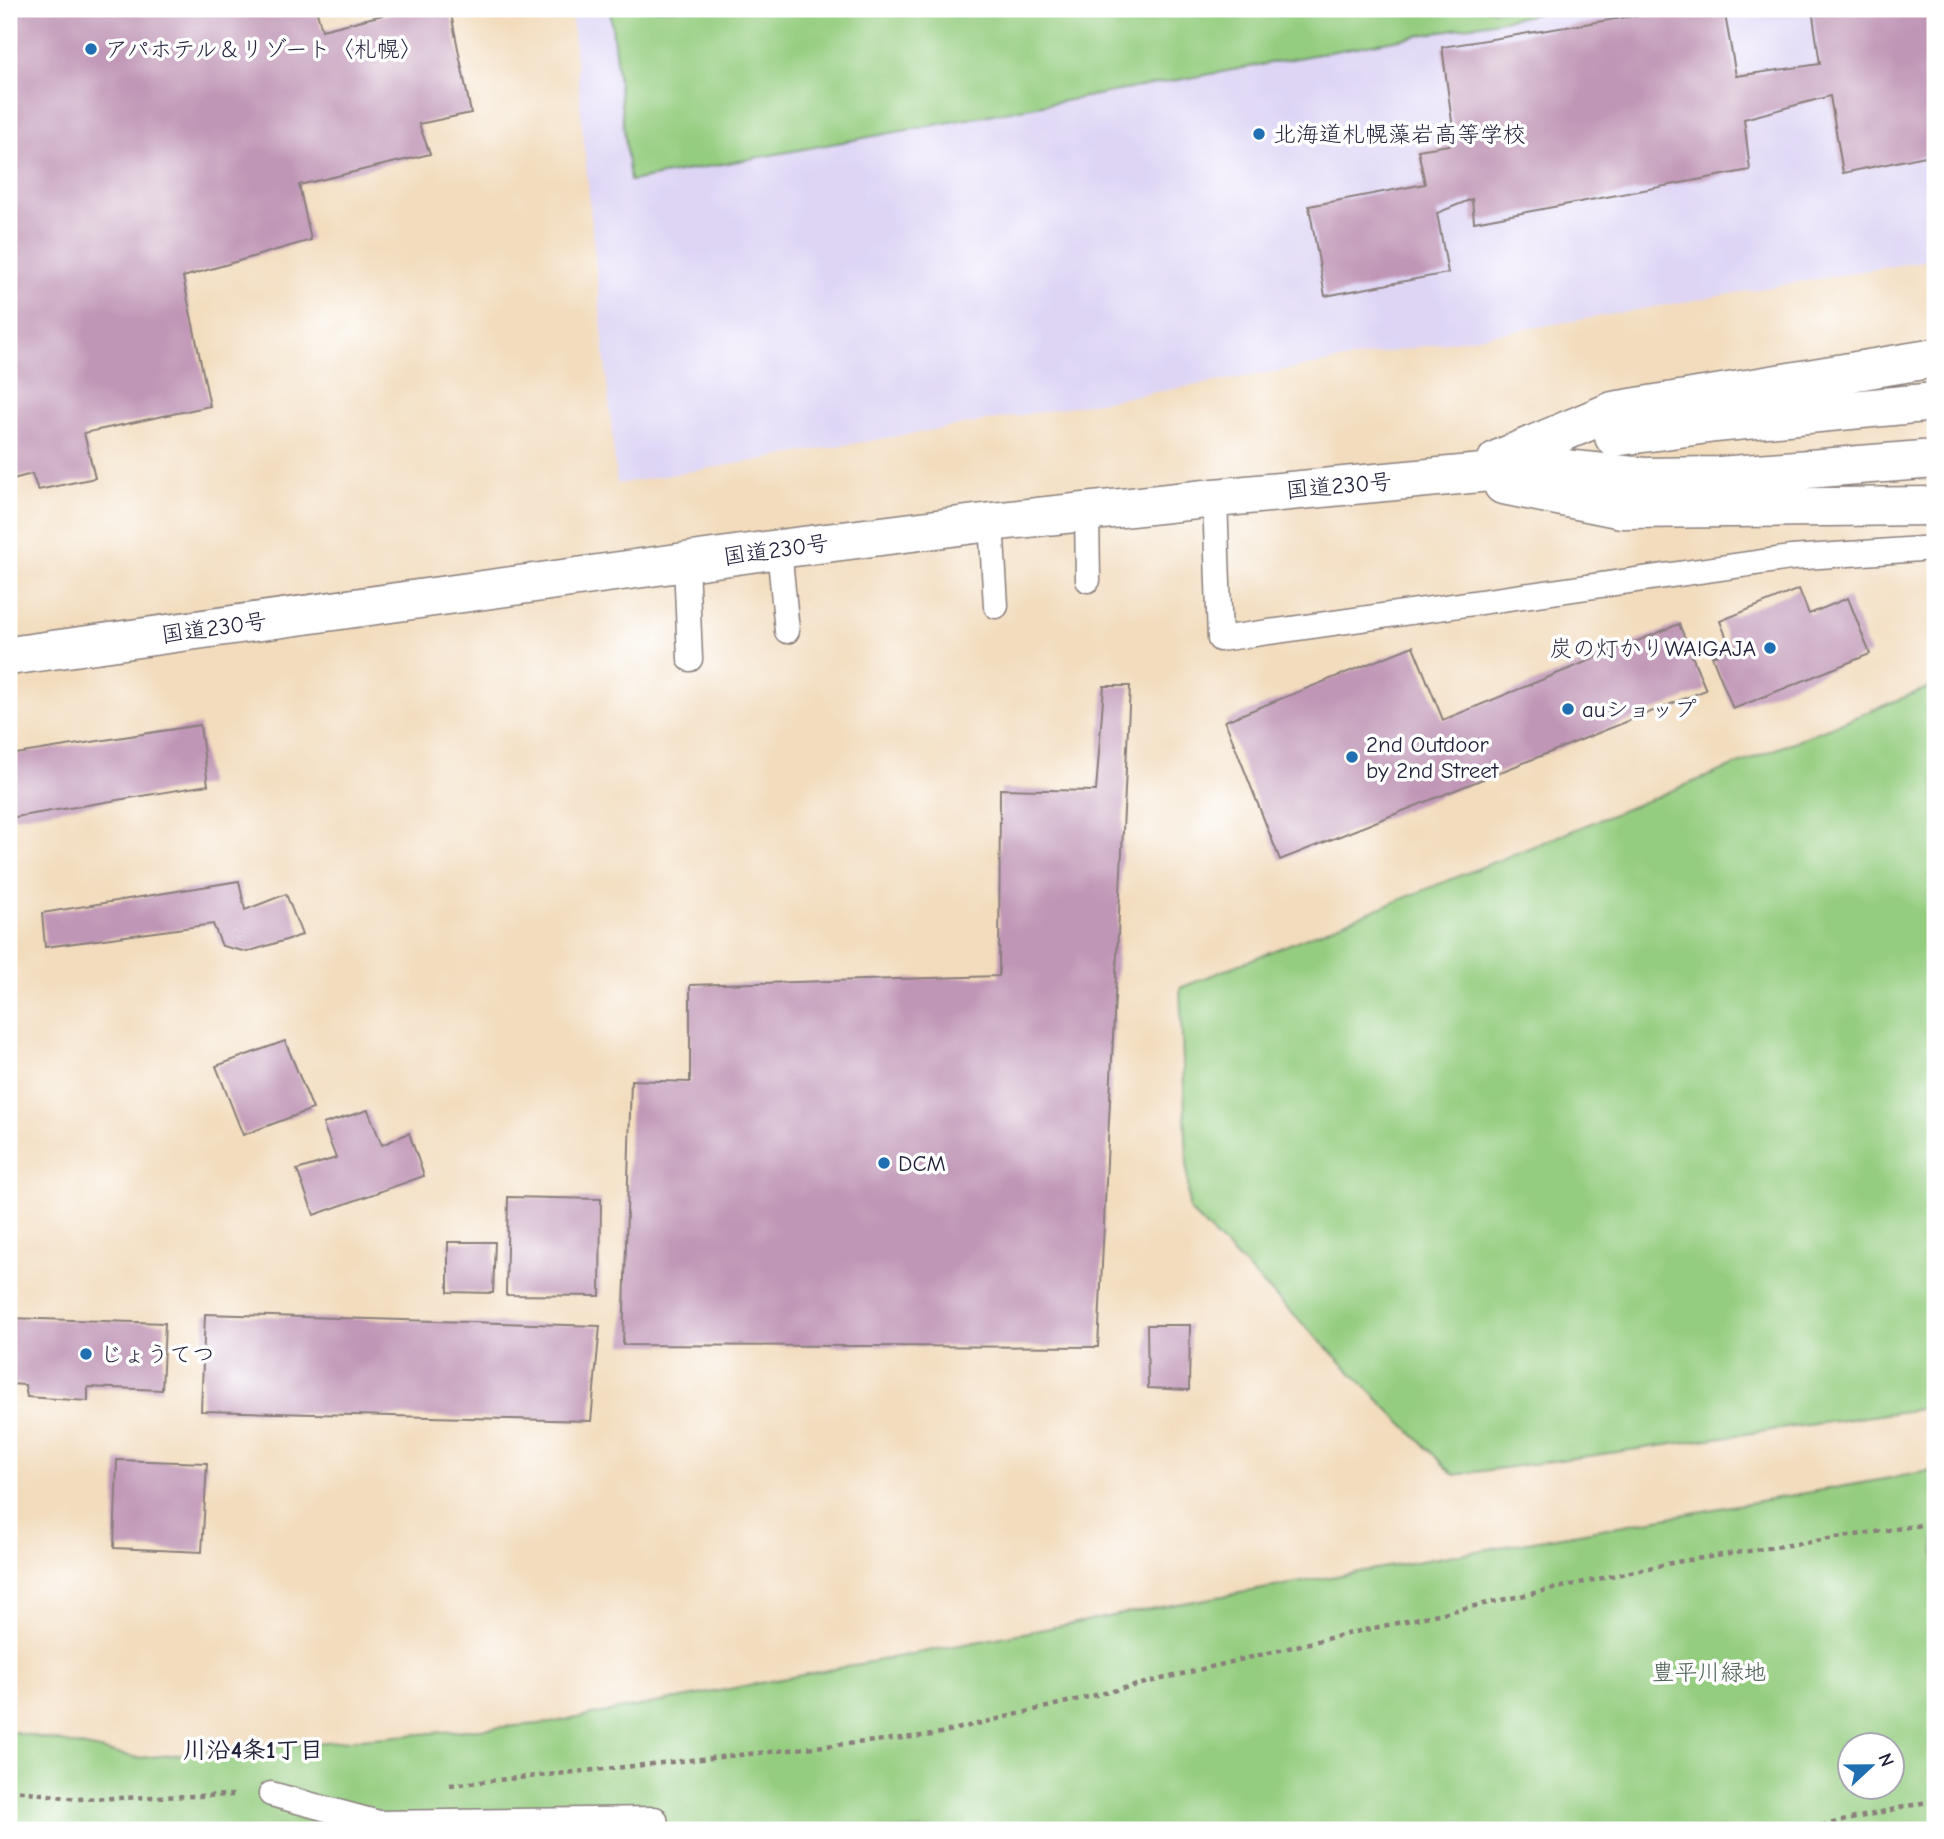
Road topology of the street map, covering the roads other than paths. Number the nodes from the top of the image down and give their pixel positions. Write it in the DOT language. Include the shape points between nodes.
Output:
graph roads {
  1 [pos="1935,358"];
  2 [pos="1935,402"];
  3 [pos="1935,459"];
  4 [pos="1545,467"];
  5 [pos="1459,476"];
  6 [pos="1215,498"];
  7 [pos="1935,506"];
  8 [pos="1087,511"];
  9 [pos="991,522"];
  10 [pos="1935,548"];
  11 [pos="779,549"];
  12 [pos="685,563"];
  13 [pos="1088,580"];
  14 [pos="996,606"];
  15 [pos="787,631"];
  16 [pos="9,656"];
  17 [pos="690,659"];
  18 [pos="271,1794"];
  19 [pos="657,1830"];
  1 -- 5 [label="highway" via="1613,411"];
  2 -- 4 [label="highway, 国道230号" via="1602,438"];
  3 -- 4 [label="highway, 国道230号" via="1719,476 1644,477"];
  4 -- 5 [label="highway, 国道230号"];
  5 -- 6 [label="highway, 国道230号"];
  5 -- 7 [label="highway" via="1621,509"];
  6 -- 8 [label="highway, 国道230号"];
  6 -- 10 [label="lane" via="1220,639 1791,558"];
  8 -- 9 [label="highway, 国道230号"];
  8 -- 13 [label="lane"];
  9 -- 11 [label="highway, 国道230号"];
  9 -- 14 [label="lane"];
  11 -- 12 [label="highway, 国道230号"];
  11 -- 15 [label="lane"];
  12 -- 16 [label="highway, 国道230号"];
  12 -- 17 [label="lane"];
  18 -- 19 [label="lane" via="379,1823 655,1819"];
}
